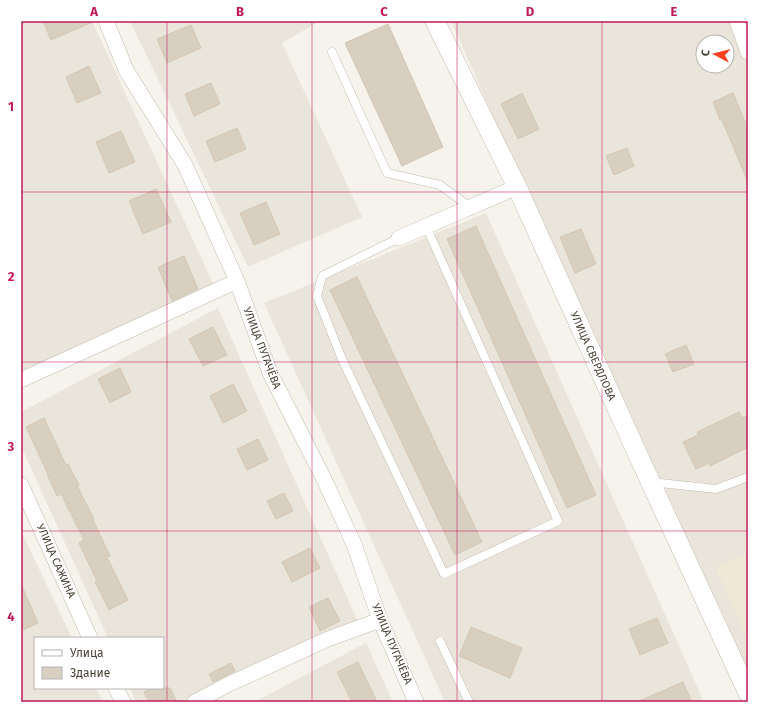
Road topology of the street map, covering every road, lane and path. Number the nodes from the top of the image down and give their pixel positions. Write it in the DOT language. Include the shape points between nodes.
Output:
graph roads {
  1 [pos="106,21"];
  2 [pos="435,21"];
  3 [pos="737,21"];
  4 [pos="332,52"];
  5 [pos="748,52"];
  6 [pos="517,187"];
  7 [pos="470,207"];
  8 [pos="426,226"];
  9 [pos="399,238"];
  10 [pos="237,281"];
  11 [pos="21,380"];
  12 [pos="748,477"];
  13 [pos="651,482"];
  14 [pos="21,485"];
  15 [pos="380,620"];
  16 [pos="90,637"];
  17 [pos="440,641"];
  18 [pos="116,689"];
  19 [pos="748,693"];
  20 [pos="123,702"];
  21 [pos="195,702"];
  22 [pos="416,702"];
  23 [pos="469,702"];
  1 -- 10 [label="street, УЛИЦА ПУГАЧЁВА" via="126,70 185,165"];
  2 -- 6 [label="street, УЛИЦА СВЕРДЛОВА"];
  3 -- 5 [label="street"];
  4 -- 7 [label="lane" via="387,173 440,185"];
  6 -- 7 [label="street"];
  6 -- 13 [label="street, УЛИЦА СВЕРДЛОВА"];
  7 -- 8 [label="street"];
  8 -- 9 [label="street"];
  8 -- 9 [label="lane" via="558,521 444,574 342,359 317,296 322,276"];
  10 -- 11 [label="street"];
  10 -- 15 [label="street, УЛИЦА ПУГАЧЁВА" via="270,373 354,544"];
  12 -- 13 [label="lane" via="716,489"];
  13 -- 19 [label="street, УЛИЦА СВЕРДЛОВА"];
  14 -- 16 [label="street, УЛИЦА САЖИНА"];
  15 -- 21 [label="street" via="328,639"];
  15 -- 22 [label="street, УЛИЦА ПУГАЧЁВА"];
  17 -- 23 [label="lane"];
  18 -- 20 [label="street"];
}
